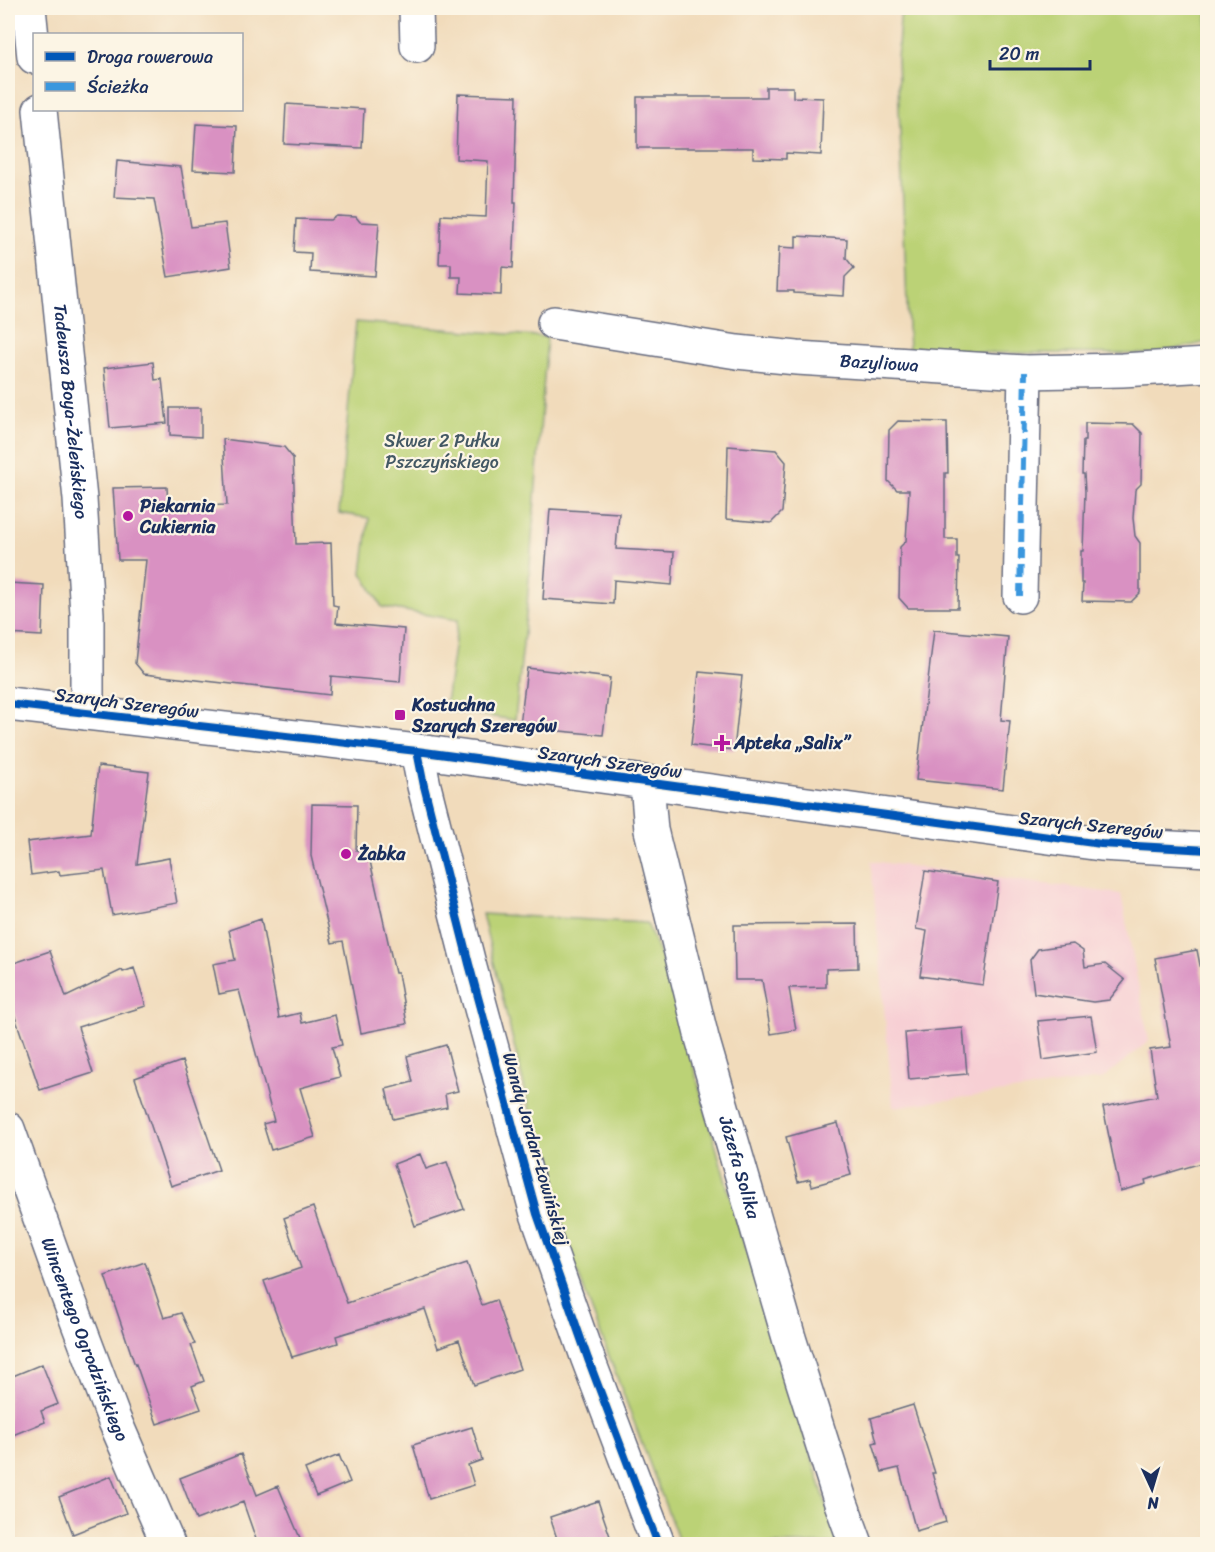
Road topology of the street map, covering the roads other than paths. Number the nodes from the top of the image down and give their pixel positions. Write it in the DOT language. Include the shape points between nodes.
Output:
graph roads {
  1 [pos="29,8"];
  2 [pos="416,8"];
  3 [pos="417,46"];
  4 [pos="33,47"];
  5 [pos="40,111"];
  6 [pos="554,323"];
  7 [pos="1208,365"];
  8 [pos="1025,372"];
  9 [pos="1020,596"];
  10 [pos="8,704"];
  11 [pos="87,713"];
  12 [pos="417,751"];
  13 [pos="647,783"];
  14 [pos="1208,850"];
  15 [pos="8,1129"];
  16 [pos="168,1545"];
  17 [pos="658,1545"];
  18 [pos="856,1545"];
  1 -- 4 [label="street"];
  2 -- 3 [label="street"];
  5 -- 11 [label="street, Tadeusza Boya-Żeleńskiego" via="80,499 87,614"];
  6 -- 8 [label="street, Bazyliowa" via="747,353"];
  7 -- 8 [label="street, Bazyliowa"];
  8 -- 9 [label="street"];
  10 -- 11 [label="street, Szarych Szeregów"];
  11 -- 12 [label="street, Szarych Szeregów"];
  12 -- 13 [label="street, Szarych Szeregów"];
  12 -- 17 [label="street, Wandy Jordan-Łowińskiej" via="469,964 537,1214"];
  13 -- 14 [label="street, Szarych Szeregów" via="1101,844"];
  13 -- 18 [label="street, Józefa Solika" via="651,830 702,1038 789,1338"];
  15 -- 16 [label="street, Wincentego Ogrodzińskiego" via="114,1419"];
}
